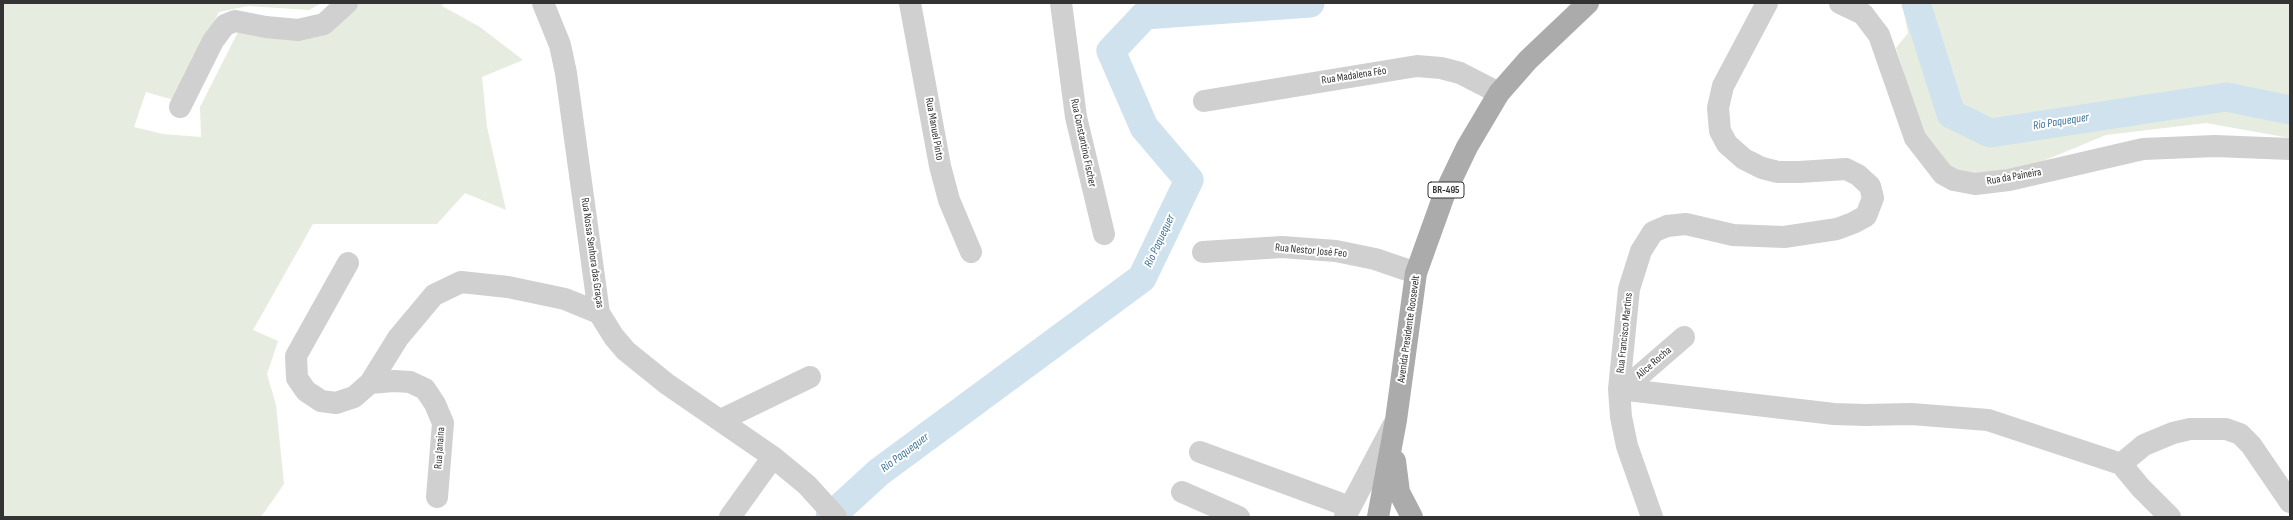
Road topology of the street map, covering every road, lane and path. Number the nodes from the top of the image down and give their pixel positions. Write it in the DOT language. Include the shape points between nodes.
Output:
graph roads {
  1 [pos="347,3"];
  2 [pos="543,3"];
  3 [pos="910,3"];
  4 [pos="1061,3"];
  5 [pos="1587,3"];
  6 [pos="1767,3"];
  7 [pos="1840,3"];
  8 [pos="1499,93"];
  9 [pos="1204,101"];
  10 [pos="180,107"];
  11 [pos="2290,149"];
  12 [pos="1104,234"];
  13 [pos="971,252"];
  14 [pos="1203,252"];
  15 [pos="348,263"];
  16 [pos="1416,273"];
  17 [pos="600,313"];
  18 [pos="1684,337"];
  19 [pos="810,377"];
  20 [pos="370,383"];
  21 [pos="1622,389"];
  22 [pos="721,420"];
  23 [pos="1396,420"];
  24 [pos="1200,452"];
  25 [pos="773,457"];
  26 [pos="2122,464"];
  27 [pos="1182,492"];
  28 [pos="437,497"];
  29 [pos="2290,502"];
  30 [pos="1348,512"];
  31 [pos="730,517"];
  32 [pos="836,517"];
  33 [pos="1239,517"];
  34 [pos="1378,517"];
  35 [pos="1387,517"];
  36 [pos="1404,517"];
  37 [pos="1412,517"];
  38 [pos="1652,517"];
  39 [pos="2170,517"];
  1 -- 10 [label="street" via="324,24 298,30 235,21 225,26 213,41"];
  2 -- 17 [label="street, Rua Nossa Senhora das Graças" via="560,45 566,73"];
  3 -- 13 [label="street, Rua Manuel Pinto" via="940,166 949,200"];
  4 -- 12 [label="street, Rua Constantino Fischer" via="1076,117"];
  5 -- 8 [label="main road, Avenida Presidente Roosevelt / BR-495" via="1528,60"];
  6 -- 21 [label="street, Rua Francisco Martins" via="1723,86 1718,108 1720,131 1727,144 1744,159 1762,168 1778,172 1846,169 1858,175 1870,186 1873,198 1871,209 1866,216 1837,229 1784,237 1733,235 1686,224 1667,226 1653,232 1641,251 1629,289"];
  7 -- 11 [label="street, Rua da Paineira" via="1863,14 1878,35 1915,138 1943,174 1954,180 1975,184 2009,180 2143,149 2214,146"];
  8 -- 9 [label="street, Rua Madalena Féo" via="1460,73 1417,66"];
  8 -- 16 [label="main road, Avenida Presidente Roosevelt / BR-495" via="1467,147 1444,195"];
  14 -- 16 [label="street, Rua Nestor José Feo" via="1282,247 1336,251 1376,259"];
  15 -- 20 [label="street" via="296,356 297,378 306,391 321,401 336,403 354,396"];
  16 -- 23 [label="main road, Avenida Presidente Roosevelt / BR-495"];
  17 -- 20 [label="street" via="565,299 508,287 461,282 434,295 398,338"];
  17 -- 22 [label="street, Rua Nossa Senhora das Graças" via="626,351 667,384"];
  18 -- 21 [label="street, Alice Rocha"];
  19 -- 22 [label="street"];
  20 -- 28 [label="street, Rua Janaina" via="410,382 425,389 435,404 443,423"];
  21 -- 26 [label="street" via="1834,414 1911,414 1988,420"];
  21 -- 38 [label="street, Rua Francisco Martins" via="1621,417 1627,446"];
  22 -- 25 [label="street, Rua Nossa Senhora das Graças" via="747,441"];
  23 -- 30 [label="street"];
  23 -- 34 [label="main road, Avenida Presidente Roosevelt / BR-495"];
  23 -- 37 [label="main road, BR-495" via="1395,462 1399,492"];
  24 -- 30 [label="street"];
  25 -- 31 [label="street"];
  25 -- 32 [label="street, Rua Nossa Senhora das Graças" via="807,485"];
  26 -- 29 [label="street" via="2144,445 2173,432 2190,429 2226,429 2240,434 2251,445"];
  26 -- 39 [label="street" via="2141,488"];
  27 -- 33 [label="street"];
  35 -- 36 [label="main road" via="1398,514"];
}
